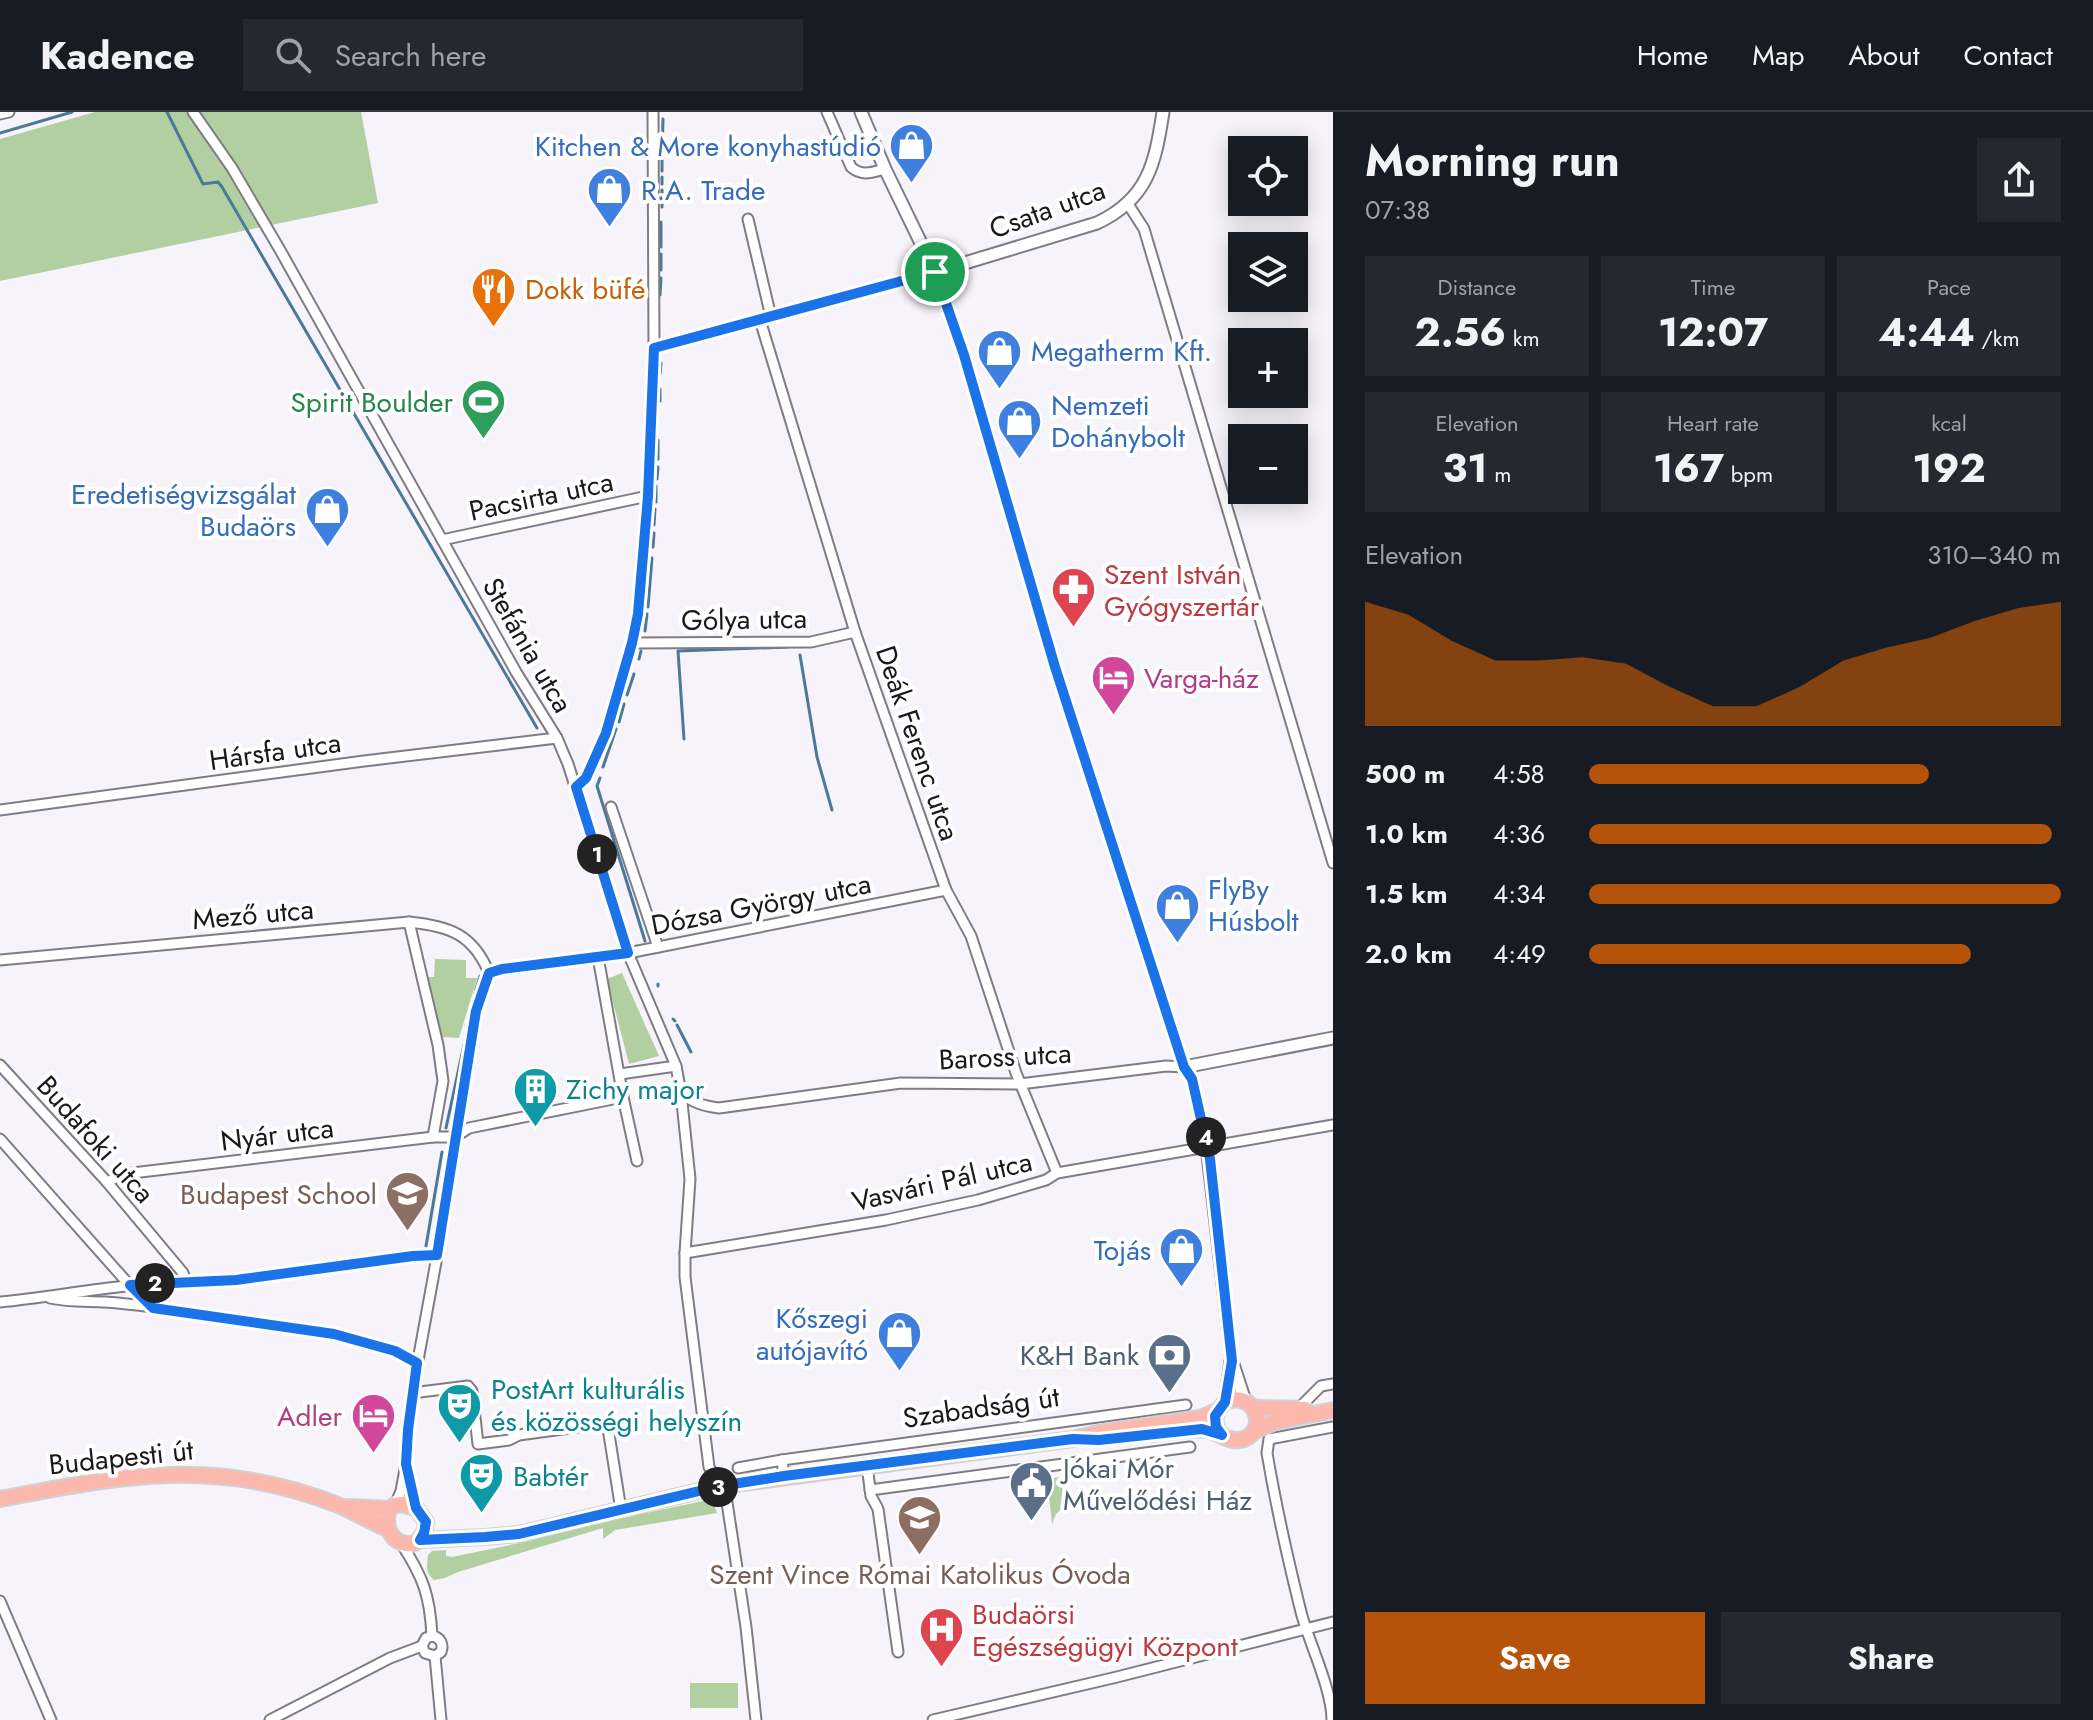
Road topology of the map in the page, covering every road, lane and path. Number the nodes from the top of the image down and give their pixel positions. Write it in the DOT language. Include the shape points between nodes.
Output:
graph roads {
  1 [pos="9,112"];
  2 [pos="193,112"];
  3 [pos="653,112"];
  4 [pos="827,112"];
  5 [pos="861,112"];
  6 [pos="1163,112"];
  7 [pos="0,114"];
  8 [pos="885,169"];
  9 [pos="1128,204"];
  10 [pos="748,219"];
  11 [pos="935,272"];
  12 [pos="771,317"];
  13 [pos="760,320"];
  14 [pos="654,348"];
  15 [pos="648,496"];
  16 [pos="442,540"];
  17 [pos="855,632"];
  18 [pos="632,643"];
  19 [pos="557,738"];
  20 [pos="576,787"];
  21 [pos="611,807"];
  22 [pos="0,810"];
  23 [pos="1333,863"];
  24 [pos="946,890"];
  25 [pos="409,922"];
  26 [pos="658,947"];
  27 [pos="628,953"];
  28 [pos="598,957"];
  29 [pos="0,960"];
  30 [pos="489,973"];
  31 [pos="1333,1038"];
  32 [pos="0,1065"];
  33 [pos="676,1066"];
  34 [pos="1184,1067"];
  35 [pos="620,1074"];
  36 [pos="1020,1084"];
  37 [pos="681,1093"];
  38 [pos="623,1097"];
  39 [pos="1333,1125"];
  40 [pos="433,1137"];
  41 [pos="455,1137"];
  42 [pos="0,1139"];
  43 [pos="1207,1146"];
  44 [pos="637,1161"];
  45 [pos="1057,1173"];
  46 [pos="107,1182"];
  47 [pos="685,1253"];
  48 [pos="437,1255"];
  49 [pos="186,1281"];
  50 [pos="130,1285"];
  51 [pos="46,1298"];
  52 [pos="0,1302"];
  53 [pos="153,1308"];
  54 [pos="1232,1361"];
  55 [pos="417,1363"];
  56 [pos="1333,1384"];
  57 [pos="412,1393"];
  58 [pos="1249,1404"];
  59 [pos="1186,1405"];
  60 [pos="1221,1407"];
  61 [pos="1303,1410"];
  62 [pos="1333,1410"];
  63 [pos="1333,1427"];
  64 [pos="1254,1431"];
  65 [pos="1222,1435"];
  66 [pos="1073,1439"];
  67 [pos="1190,1447"];
  68 [pos="782,1460"];
  69 [pos="406,1464"];
  70 [pos="867,1466"];
  71 [pos="738,1468"];
  72 [pos="784,1476"];
  73 [pos="720,1486"];
  74 [pos="870,1490"];
  75 [pos="0,1499"];
  76 [pos="339,1506"];
  77 [pos="392,1507"];
  78 [pos="416,1508"];
  79 [pos="621,1510"];
  80 [pos="426,1522"];
  81 [pos="388,1529"];
  82 [pos="470,1538"];
  83 [pos="418,1541"];
  84 [pos="401,1543"];
  85 [pos="418,1570"];
  86 [pos="0,1601"];
  87 [pos="1333,1622"];
  88 [pos="1308,1629"];
  89 [pos="432,1636"];
  90 [pos="422,1646"];
  91 [pos="898,1652"];
  92 [pos="435,1656"];
  93 [pos="952,1718"];
  94 [pos="51,1720"];
  95 [pos="270,1720"];
  96 [pos="441,1720"];
  97 [pos="756,1720"];
  98 [pos="933,1720"];
  99 [pos="1332,1720"];
  1 -- 7 [label="street"];
  2 -- 16 [label="street, Stefánia utca" via="280,250"];
  3 -- 14 [label="street"];
  4 -- 8 [label="street" via="851,167 864,173"];
  5 -- 8 [label="street"];
  6 -- 9 [label="street, Csata utca" via="1152,162"];
  8 -- 11 [label="street"];
  9 -- 11 [label="street, Csata utca" via="1097,223"];
  9 -- 23 [label="street" via="1144,229"];
  10 -- 12 [label="street"];
  11 -- 12 [label="street, Csata utca"];
  11 -- 34 [label="street"];
  12 -- 13 [label="street, Csata utca"];
  13 -- 14 [label="street, Csata utca"];
  13 -- 17 [label="street, Deák Ferenc utca"];
  14 -- 15 [label="street"];
  15 -- 16 [label="street, Pacsirta utca"];
  15 -- 18 [label="street"];
  16 -- 19 [label="street, Stefánia utca"];
  17 -- 18 [label="street, Gólya utca" via="811,642"];
  17 -- 24 [label="street, Deák Ferenc utca"];
  18 -- 20 [label="street" via="595,763"];
  19 -- 20 [label="street, Stefánia utca"];
  19 -- 22 [label="street, Hársfa utca"];
  20 -- 27 [label="street, Stefánia utca"];
  21 -- 26 [label="street"];
  24 -- 26 [label="street, Dózsa György utca"];
  24 -- 36 [label="street, Deák Ferenc utca" via="971,936"];
  25 -- 29 [label="street, Mező utca"];
  25 -- 30 [label="street, Mező utca" via="449,928 462,936"];
  25 -- 40 [label="street" via="443,1081"];
  26 -- 27 [label="street, Dózsa György utca"];
  27 -- 28 [label="street, Dózsa György utca"];
  27 -- 33 [label="street, Stefánia utca"];
  28 -- 30 [label="street, Dózsa György utca"];
  28 -- 35 [label="street"];
  30 -- 41 [label="street" via="476,1011"];
  31 -- 34 [label="street, Baross utca"];
  32 -- 46 [label="street, Budafoki utca"];
  33 -- 35 [label="street"];
  33 -- 37 [label="street, Stefánia utca"];
  34 -- 36 [label="street, Baross utca"];
  34 -- 43 [label="street" via="1192,1079"];
  35 -- 38 [label="street"];
  36 -- 37 [label="street, Baross utca" via="901,1083 719,1108 703,1106"];
  36 -- 45 [label="street, Deák Ferenc utca"];
  37 -- 47 [label="street, Stefánia utca" via="690,1179"];
  38 -- 41 [label="street" via="469,1128"];
  38 -- 44 [label="street"];
  39 -- 43 [label="street, Vasvári Pál utca"];
  40 -- 41 [label="street, Nyár utca"];
  40 -- 46 [label="street, Nyár utca" via="124,1174"];
  41 -- 48 [label="street"];
  42 -- 50 [label="street"];
  43 -- 45 [label="street, Vasvári Pál utca"];
  43 -- 54 [label="street"];
  45 -- 47 [label="street, Vasvári Pál utca" via="962,1204"];
  46 -- 49 [label="street, Budafoki utca"];
  47 -- 73 [label="street, Stefánia utca" via="709,1467"];
  48 -- 49 [label="street" via="236,1280"];
  48 -- 55 [label="street"];
  49 -- 50 [label="street"];
  50 -- 51 [label="street"];
  50 -- 53 [label="street"];
  51 -- 52 [label="street"];
  51 -- 53 [label="street"];
  53 -- 55 [label="street" via="334,1334 395,1351"];
  54 -- 58 [label="street"];
  54 -- 60 [label="street"];
  55 -- 57 [label="street"];
  56 -- 61 [label="street" via="1321,1386"];
  57 -- 69 [label="street"];
  57 -- 79 [label="street" via="466,1385 472,1391 478,1444 604,1425"];
  58 -- 60 [label="main road" via="1234,1399"];
  58 -- 61 [label="main road"];
  58 -- 64 [label="main road" via="1257,1420"];
  59 -- 68 [label="street, Szabadság út"];
  60 -- 65 [label="main road" via="1215,1422"];
  60 -- 66 [label="main road, Szabadság út" via="1200,1418"];
  61 -- 62 [label="main road"];
  62 -- 64 [label="main road"];
  63 -- 88 [label="street" via="1269,1439 1267,1453"];
  64 -- 65 [label="main road" via="1239,1441"];
  65 -- 66 [label="main road, Szabadság út" via="1202,1429"];
  66 -- 70 [label="main road, Szabadság út"];
  67 -- 74 [label="street"];
  68 -- 71 [label="street, Szabadság út"];
  68 -- 72 [label="street"];
  69 -- 77 [label="street"];
  69 -- 78 [label="street"];
  70 -- 72 [label="main road, Szabadság út"];
  70 -- 74 [label="street"];
  72 -- 73 [label="main road, Szabadság út"];
  73 -- 79 [label="main road, Szabadság út"];
  73 -- 97 [label="street, Stefánia utca" via="731,1523"];
  74 -- 91 [label="street" via="878,1509"];
  75 -- 76 [label="main road, Budapesti út" via="111,1478 190,1473 259,1482"];
  76 -- 77 [label="main road, Budapesti út"];
  76 -- 81 [label="main road, Budapesti út"];
  77 -- 78 [label="main road"];
  77 -- 81 [label="main road"];
  78 -- 80 [label="main road"];
  79 -- 82 [label="main road, Szabadság út" via="519,1534"];
  80 -- 82 [label="main road"];
  80 -- 83 [label="main road"];
  81 -- 84 [label="main road"];
  82 -- 83 [label="main road, Szabadság út"];
  83 -- 84 [label="main road"];
  83 -- 85 [label="street"];
  84 -- 85 [label="street"];
  85 -- 89 [label="street"];
  86 -- 94 [label="street"];
  87 -- 88 [label="street"];
  88 -- 93 [label="street"];
  88 -- 99 [label="street"];
  89 -- 90 [label="street"];
  89 -- 92 [label="street" via="442,1643"];
  90 -- 92 [label="street"];
  90 -- 95 [label="street"];
  92 -- 96 [label="street"];
  93 -- 98 [label="street"];
}
